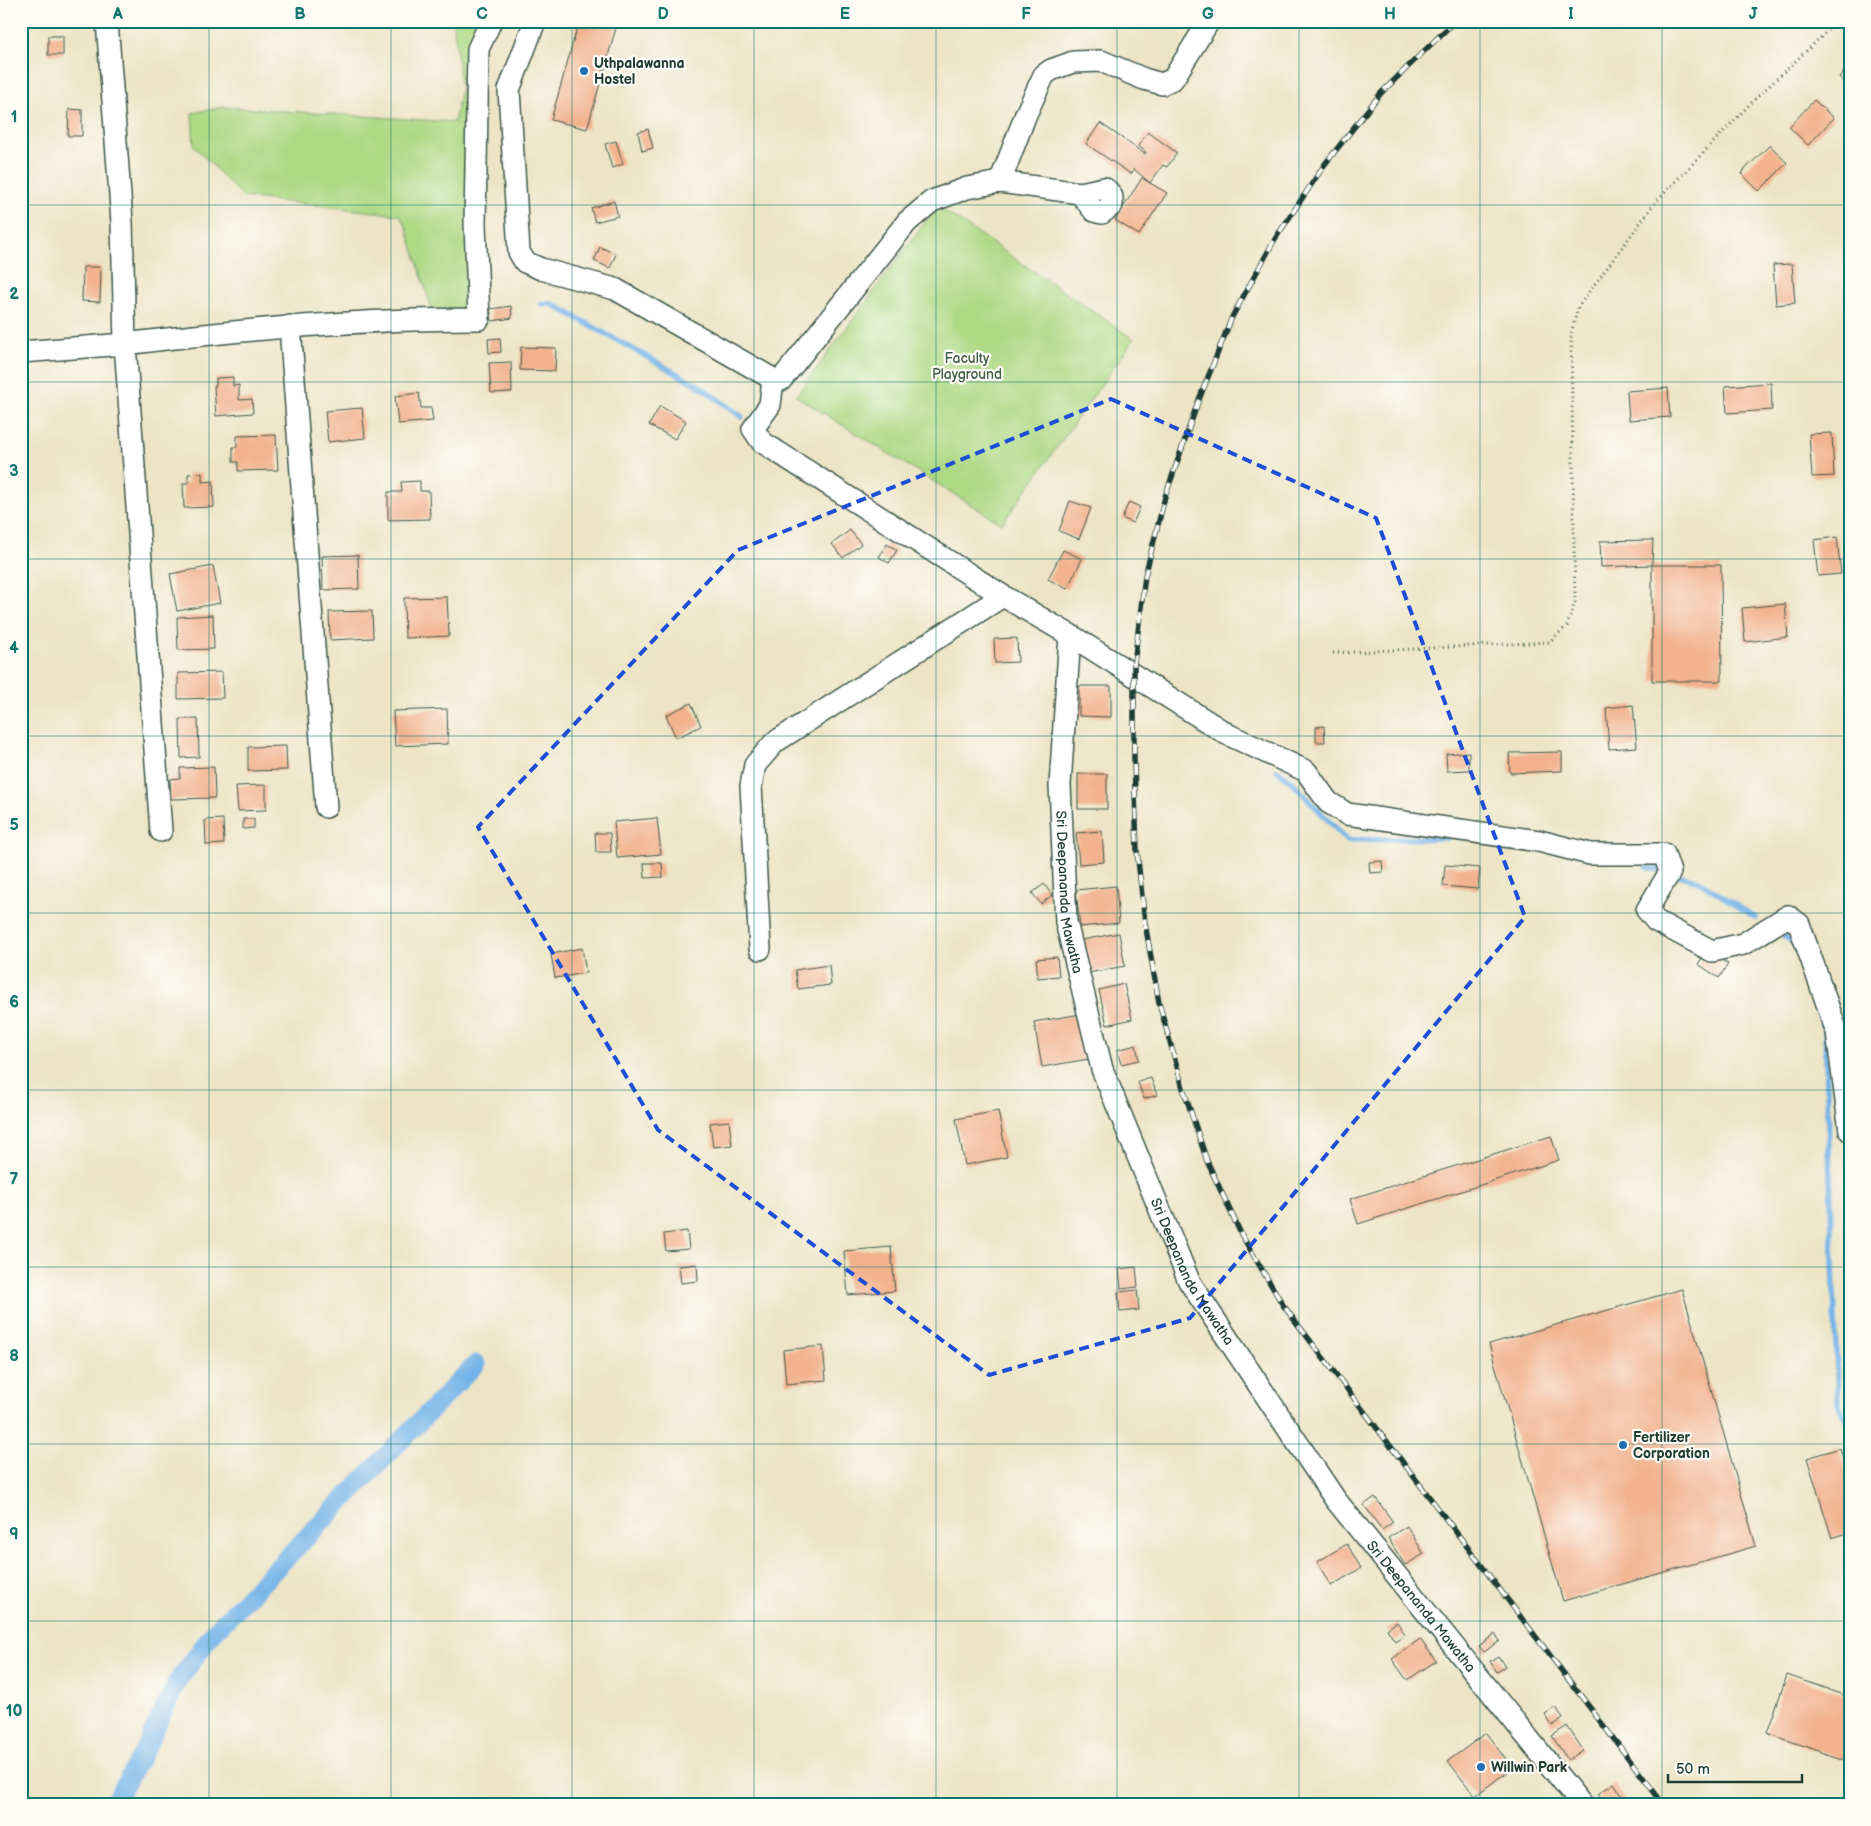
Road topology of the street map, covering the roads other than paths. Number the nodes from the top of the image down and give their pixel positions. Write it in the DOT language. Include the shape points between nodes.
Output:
graph roads {
  1 [pos="107,21"];
  2 [pos="491,21"];
  3 [pos="535,21"];
  4 [pos="1209,21"];
  5 [pos="1000,182"];
  6 [pos="1080,193"];
  7 [pos="290,326"];
  8 [pos="125,344"];
  9 [pos="21,352"];
  10 [pos="773,379"];
  11 [pos="1003,596"];
  12 [pos="1070,636"];
  13 [pos="326,807"];
  14 [pos="161,831"];
  15 [pos="760,949"];
  16 [pos="1850,1132"];
  17 [pos="1582,1805"];
  1 -- 8 [label="street" via="122,222"];
  2 -- 7 [label="street" via="478,49 475,225 479,319"];
  3 -- 10 [label="street" via="509,90 519,252 525,262 615,289"];
  4 -- 5 [label="street" via="1173,79 1162,84 1101,61 1073,62 1044,75"];
  5 -- 6 [label="street"];
  5 -- 10 [label="street" via="967,188 932,202 907,222 781,380"];
  7 -- 8 [label="street"];
  7 -- 13 [label="street"];
  8 -- 9 [label="street"];
  8 -- 14 [label="street"];
  10 -- 11 [label="street" via="770,405 753,430 762,442"];
  11 -- 12 [label="street"];
  11 -- 15 [label="street" via="775,742 755,765 750,786"];
  12 -- 16 [label="street" via="1227,734 1306,771 1328,802 1347,814 1539,840 1590,854 1664,854 1667,878 1647,910 1656,921 1712,951 1743,944 1788,916 1799,924 1837,1032"];
  12 -- 17 [label="street, Sri Deepananda Mawatha" via="1060,785 1066,922 1102,1069 1189,1281 1335,1499"];
}
